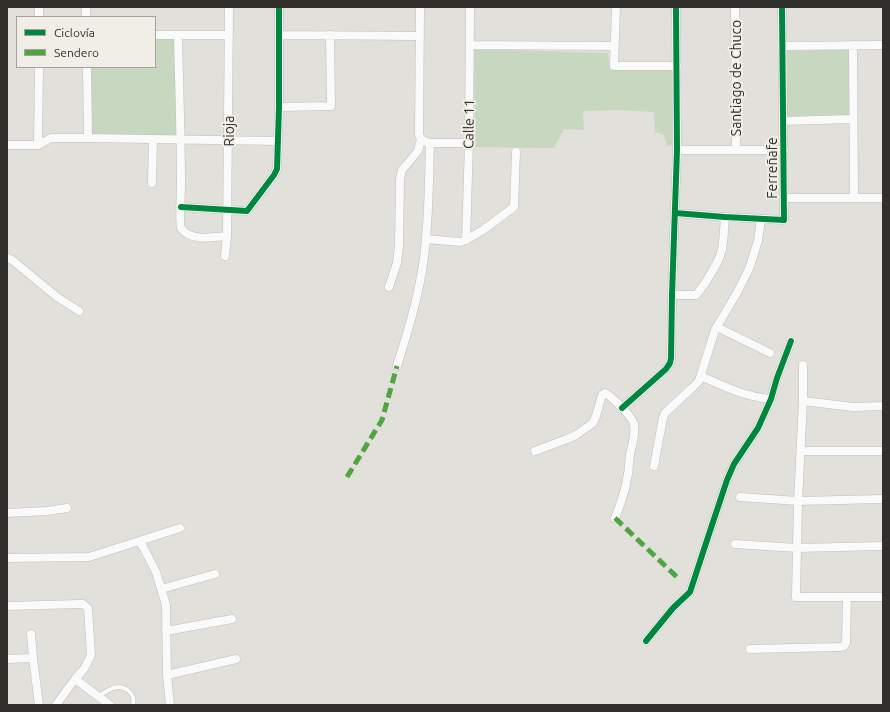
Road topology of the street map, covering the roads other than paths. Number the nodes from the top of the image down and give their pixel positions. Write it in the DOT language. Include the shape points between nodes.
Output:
graph roads {
  1 [pos="229,7"];
  2 [pos="279,7"];
  3 [pos="420,7"];
  4 [pos="470,7"];
  5 [pos="616,7"];
  6 [pos="676,7"];
  7 [pos="735,7"];
  8 [pos="782,7"];
  9 [pos="156,35"];
  10 [pos="178,35"];
  11 [pos="229,35"];
  12 [pos="279,35"];
  13 [pos="330,35"];
  14 [pos="420,36"];
  15 [pos="470,45"];
  16 [pos="853,45"];
  17 [pos="883,45"];
  18 [pos="614,46"];
  19 [pos="782,46"];
  20 [pos="676,66"];
  21 [pos="39,68"];
  22 [pos="87,68"];
  23 [pos="279,107"];
  24 [pos="853,118"];
  25 [pos="784,121"];
  26 [pos="88,138"];
  27 [pos="154,139"];
  28 [pos="180,139"];
  29 [pos="421,139"];
  30 [pos="229,140"];
  31 [pos="278,141"];
  32 [pos="430,143"];
  33 [pos="469,144"];
  34 [pos="7,145"];
  35 [pos="38,145"];
  36 [pos="677,150"];
  37 [pos="736,150"];
  38 [pos="784,150"];
  39 [pos="516,152"];
  40 [pos="152,183"];
  41 [pos="784,198"];
  42 [pos="854,198"];
  43 [pos="883,198"];
  44 [pos="181,207"];
  45 [pos="228,209"];
  46 [pos="675,213"];
  47 [pos="725,217"];
  48 [pos="761,219"];
  49 [pos="227,236"];
  50 [pos="426,239"];
  51 [pos="466,240"];
  52 [pos="225,256"];
  53 [pos="7,258"];
  54 [pos="389,287"];
  55 [pos="672,295"];
  56 [pos="79,311"];
  57 [pos="717,327"];
  58 [pos="791,341"];
  59 [pos="770,353"];
  60 [pos="803,365"];
  61 [pos="397,366"];
  62 [pos="701,376"];
  63 [pos="771,399"];
  64 [pos="803,401"];
  65 [pos="883,406"];
  66 [pos="622,408"];
  67 [pos="535,451"];
  68 [pos="801,451"];
  69 [pos="883,451"];
  70 [pos="654,466"];
  71 [pos="740,497"];
  72 [pos="883,499"];
  73 [pos="798,501"];
  74 [pos="66,508"];
  75 [pos="7,513"];
  76 [pos="615,518"];
  77 [pos="180,528"];
  78 [pos="140,541"];
  79 [pos="735,544"];
  80 [pos="883,546"];
  81 [pos="797,548"];
  82 [pos="7,558"];
  83 [pos="215,574"];
  84 [pos="161,589"];
  85 [pos="847,597"];
  86 [pos="883,597"];
  87 [pos="7,606"];
  88 [pos="232,619"];
  89 [pos="166,631"];
  90 [pos="31,634"];
  91 [pos="646,641"];
  92 [pos="750,649"];
  93 [pos="33,658"];
  94 [pos="7,659"];
  95 [pos="236,659"];
  96 [pos="167,675"];
  97 [pos="75,680"];
  98 [pos="98,696"];
  99 [pos="39,705"];
  100 [pos="56,705"];
  101 [pos="110,705"];
  102 [pos="133,705"];
  103 [pos="170,705"];
  1 -- 11 [label="street, Rioja"];
  2 -- 12 [label="street"];
  3 -- 14 [label="street"];
  4 -- 15 [label="street, Calle 11"];
  5 -- 18 [label="street"];
  6 -- 20 [label="street"];
  7 -- 37 [label="street, Santiago de Chuco"];
  8 -- 19 [label="street, Ferreñafe"];
  9 -- 10 [label="street"];
  10 -- 11 [label="street"];
  10 -- 28 [label="street"];
  11 -- 30 [label="street, Rioja"];
  12 -- 13 [label="street"];
  12 -- 23 [label="street"];
  13 -- 14 [label="street"];
  13 -- 23 [label="street" via="331,106"];
  14 -- 29 [label="street"];
  15 -- 18 [label="street"];
  15 -- 33 [label="street, Calle 11"];
  16 -- 17 [label="street"];
  16 -- 19 [label="street"];
  16 -- 24 [label="street"];
  18 -- 20 [label="street" via="614,66"];
  19 -- 25 [label="street, Ferreñafe"];
  20 -- 36 [label="street"];
  21 -- 35 [label="street"];
  22 -- 26 [label="street"];
  23 -- 31 [label="street"];
  24 -- 25 [label="street"];
  24 -- 42 [label="street"];
  25 -- 38 [label="street, Ferreñafe"];
  26 -- 27 [label="street"];
  26 -- 35 [label="street" via="52,138"];
  27 -- 28 [label="street"];
  27 -- 40 [label="street"];
  28 -- 30 [label="street"];
  28 -- 44 [label="street"];
  29 -- 32 [label="street"];
  29 -- 54 [label="street" via="418,151 402,170 400,179 399,246 397,263"];
  30 -- 31 [label="street"];
  30 -- 45 [label="street, Rioja"];
  31 -- 45 [label="street" via="277,169 274,175 247,211"];
  32 -- 33 [label="street"];
  32 -- 50 [label="street"];
  33 -- 51 [label="street, Calle 11"];
  34 -- 35 [label="street"];
  36 -- 37 [label="street"];
  36 -- 46 [label="street"];
  37 -- 38 [label="street"];
  38 -- 41 [label="street, Ferreñafe"];
  39 -- 51 [label="street" via="514,207"];
  41 -- 42 [label="street"];
  41 -- 48 [label="street, Ferreñafe" via="784,220"];
  42 -- 43 [label="street"];
  44 -- 45 [label="street"];
  44 -- 49 [label="street" via="179,223 191,236"];
  45 -- 49 [label="street, Rioja"];
  46 -- 47 [label="street, Ferreñafe"];
  46 -- 55 [label="street"];
  47 -- 48 [label="street, Ferreñafe"];
  47 -- 55 [label="street" via="722,250 706,282 696,295"];
  48 -- 57 [label="street" via="758,241 749,269"];
  49 -- 52 [label="street, Rioja"];
  50 -- 51 [label="street" via="460,242"];
  50 -- 61 [label="street" via="420,282"];
  53 -- 56 [label="street"];
  55 -- 66 [label="street" via="670,363"];
  57 -- 59 [label="street"];
  57 -- 62 [label="street"];
  58 -- 63 [label="street"];
  60 -- 64 [label="street"];
  62 -- 63 [label="street" via="758,398"];
  62 -- 70 [label="street" via="694,388 665,413"];
  63 -- 91 [label="street" via="758,428 734,464 727,480 690,592"];
  64 -- 65 [label="street" via="853,407"];
  64 -- 68 [label="street"];
  66 -- 67 [label="street" via="605,394 602,396 593,423 576,435"];
  66 -- 76 [label="street" via="634,423 634,437 622,501"];
  68 -- 69 [label="street"];
  68 -- 73 [label="street"];
  71 -- 73 [label="street"];
  72 -- 73 [label="street"];
  73 -- 81 [label="street"];
  74 -- 75 [label="street"];
  77 -- 78 [label="street"];
  78 -- 82 [label="street" via="89,557"];
  78 -- 84 [label="street" via="156,572"];
  79 -- 81 [label="street"];
  80 -- 81 [label="street"];
  81 -- 85 [label="street" via="796,598"];
  83 -- 84 [label="street"];
  84 -- 89 [label="street" via="166,605"];
  85 -- 86 [label="street"];
  85 -- 92 [label="street" via="844,646"];
  87 -- 97 [label="street" via="83,604 88,608 91,655 84,670"];
  88 -- 89 [label="street"];
  89 -- 96 [label="street"];
  90 -- 93 [label="street"];
  93 -- 94 [label="street"];
  93 -- 99 [label="street"];
  95 -- 96 [label="street"];
  96 -- 103 [label="street"];
  97 -- 98 [label="street"];
  97 -- 100 [label="street"];
  98 -- 101 [label="street"];
  98 -- 102 [label="lane" via="112,688 124,688 133,697"];
}
